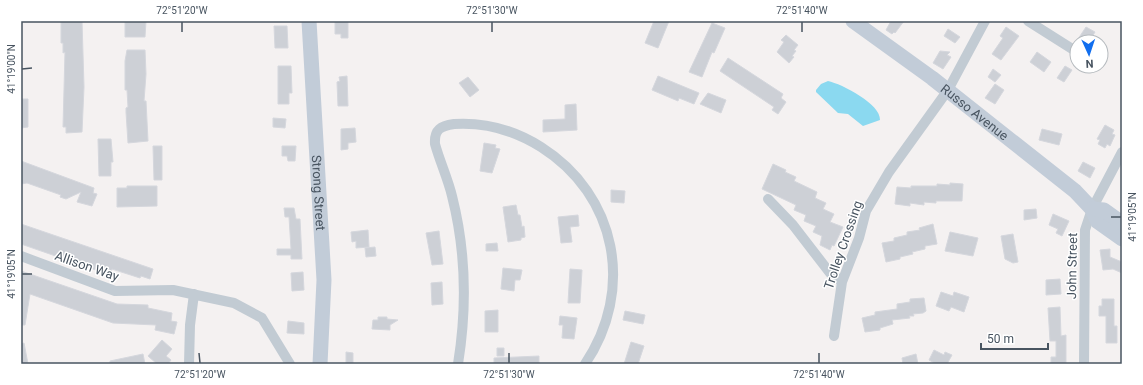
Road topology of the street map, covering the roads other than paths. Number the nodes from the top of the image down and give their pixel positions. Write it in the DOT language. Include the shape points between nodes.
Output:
graph roads {
  1 [pos="309,21"];
  2 [pos="986,21"];
  3 [pos="1028,21"];
  4 [pos="862,24"];
  5 [pos="1069,47"];
  6 [pos="948,90"];
  7 [pos="1122,152"];
  8 [pos="768,199"];
  9 [pos="1092,209"];
  10 [pos="1122,223"];
  11 [pos="1122,240"];
  12 [pos="21,256"];
  13 [pos="842,282"];
  14 [pos="194,294"];
  15 [pos="834,336"];
  16 [pos="189,364"];
  17 [pos="290,364"];
  18 [pos="320,364"];
  19 [pos="458,364"];
  20 [pos="585,364"];
  21 [pos="1084,364"];
  1 -- 18 [label="street, Strong Street" via="324,280"];
  2 -- 6 [label="street, Trolley Crossing"];
  3 -- 5 [label="street"];
  4 -- 6 [label="street, Russo Avenue"];
  6 -- 9 [label="street, Russo Avenue" via="1075,191"];
  6 -- 13 [label="street, Trolley Crossing" via="889,172 866,211 859,238"];
  7 -- 9 [label="street, John Street"];
  8 -- 13 [label="street" via="793,225 830,273"];
  9 -- 10 [label="street, Russo Avenue" via="1104,210"];
  9 -- 11 [label="street, Russo Avenue" via="1098,222"];
  9 -- 21 [label="street, John Street" via="1084,238"];
  12 -- 14 [label="street, Allison Way" via="115,291 173,290"];
  13 -- 15 [label="street, Trolley Crossing"];
  14 -- 16 [label="street"];
  14 -- 17 [label="street, Allison Way" via="234,303 262,318"];
  19 -- 20 [label="street" via="464,295 461,242 452,196 435,144 435,135 445,125 471,124 503,129 551,153 584,185 599,211 607,231 614,279 612,298 602,333"];
}
